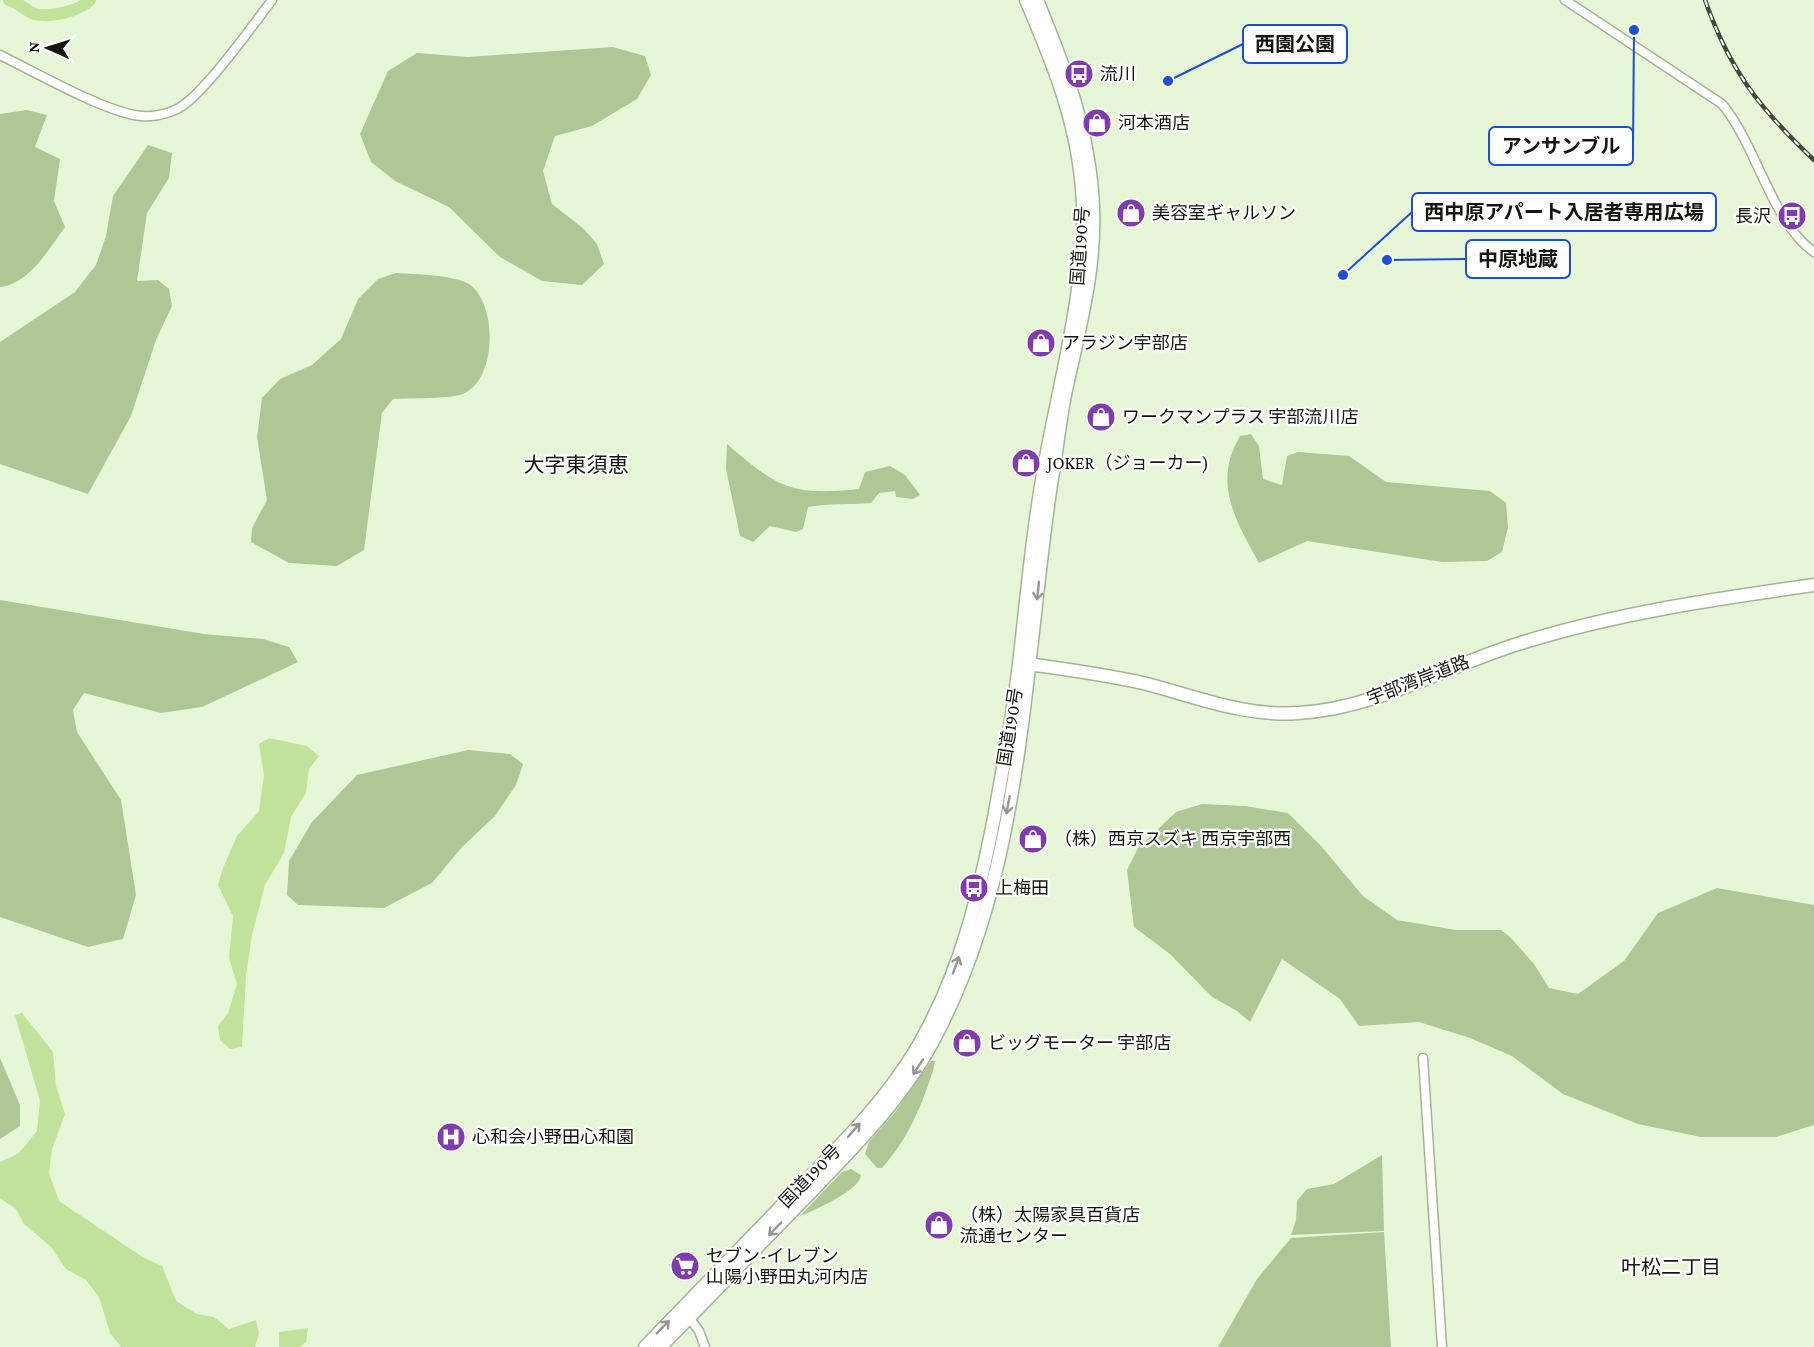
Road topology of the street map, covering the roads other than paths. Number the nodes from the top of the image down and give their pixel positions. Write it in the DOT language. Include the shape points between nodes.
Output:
graph roads {
  1 [pos="272,0"];
  2 [pos="1026,0"];
  3 [pos="1037,0"];
  4 [pos="1564,0"];
  5 [pos="0,55"];
  6 [pos="1814,252"];
  7 [pos="1814,585"];
  8 [pos="1025,663"];
  9 [pos="1423,1058"];
  10 [pos="686,1312"];
  11 [pos="645,1347"];
  12 [pos="660,1347"];
  13 [pos="705,1347"];
  14 [pos="1442,1347"];
  1 -- 5 [label="street" via="199,91 179,108 163,114 149,116 122,111"];
  2 -- 8 [label="highway, 国道190号" via="1073,125 1082,188 1083,237 1079,283 1038,501"];
  3 -- 8 [label="highway, 国道190号, one-way" via="1080,117 1090,165 1093,219 1090,273 1065,396"];
  4 -- 6 [label="street" via="1722,104 1743,132 1789,227"];
  7 -- 8 [label="highway, 宇部湾岸道路" via="1670,606 1589,623 1492,652 1357,702 1305,713 1252,711 1120,678"];
  8 -- 10 [label="highway, 国道190号" via="977,896 950,980 926,1032 904,1068 842,1144"];
  9 -- 14 [label="street"];
  11 -- 10 [label="highway, 国道190号, one-way"];
  10 -- 12 [label="highway, 国道190号"];
  10 -- 13 [label="street"];
}
